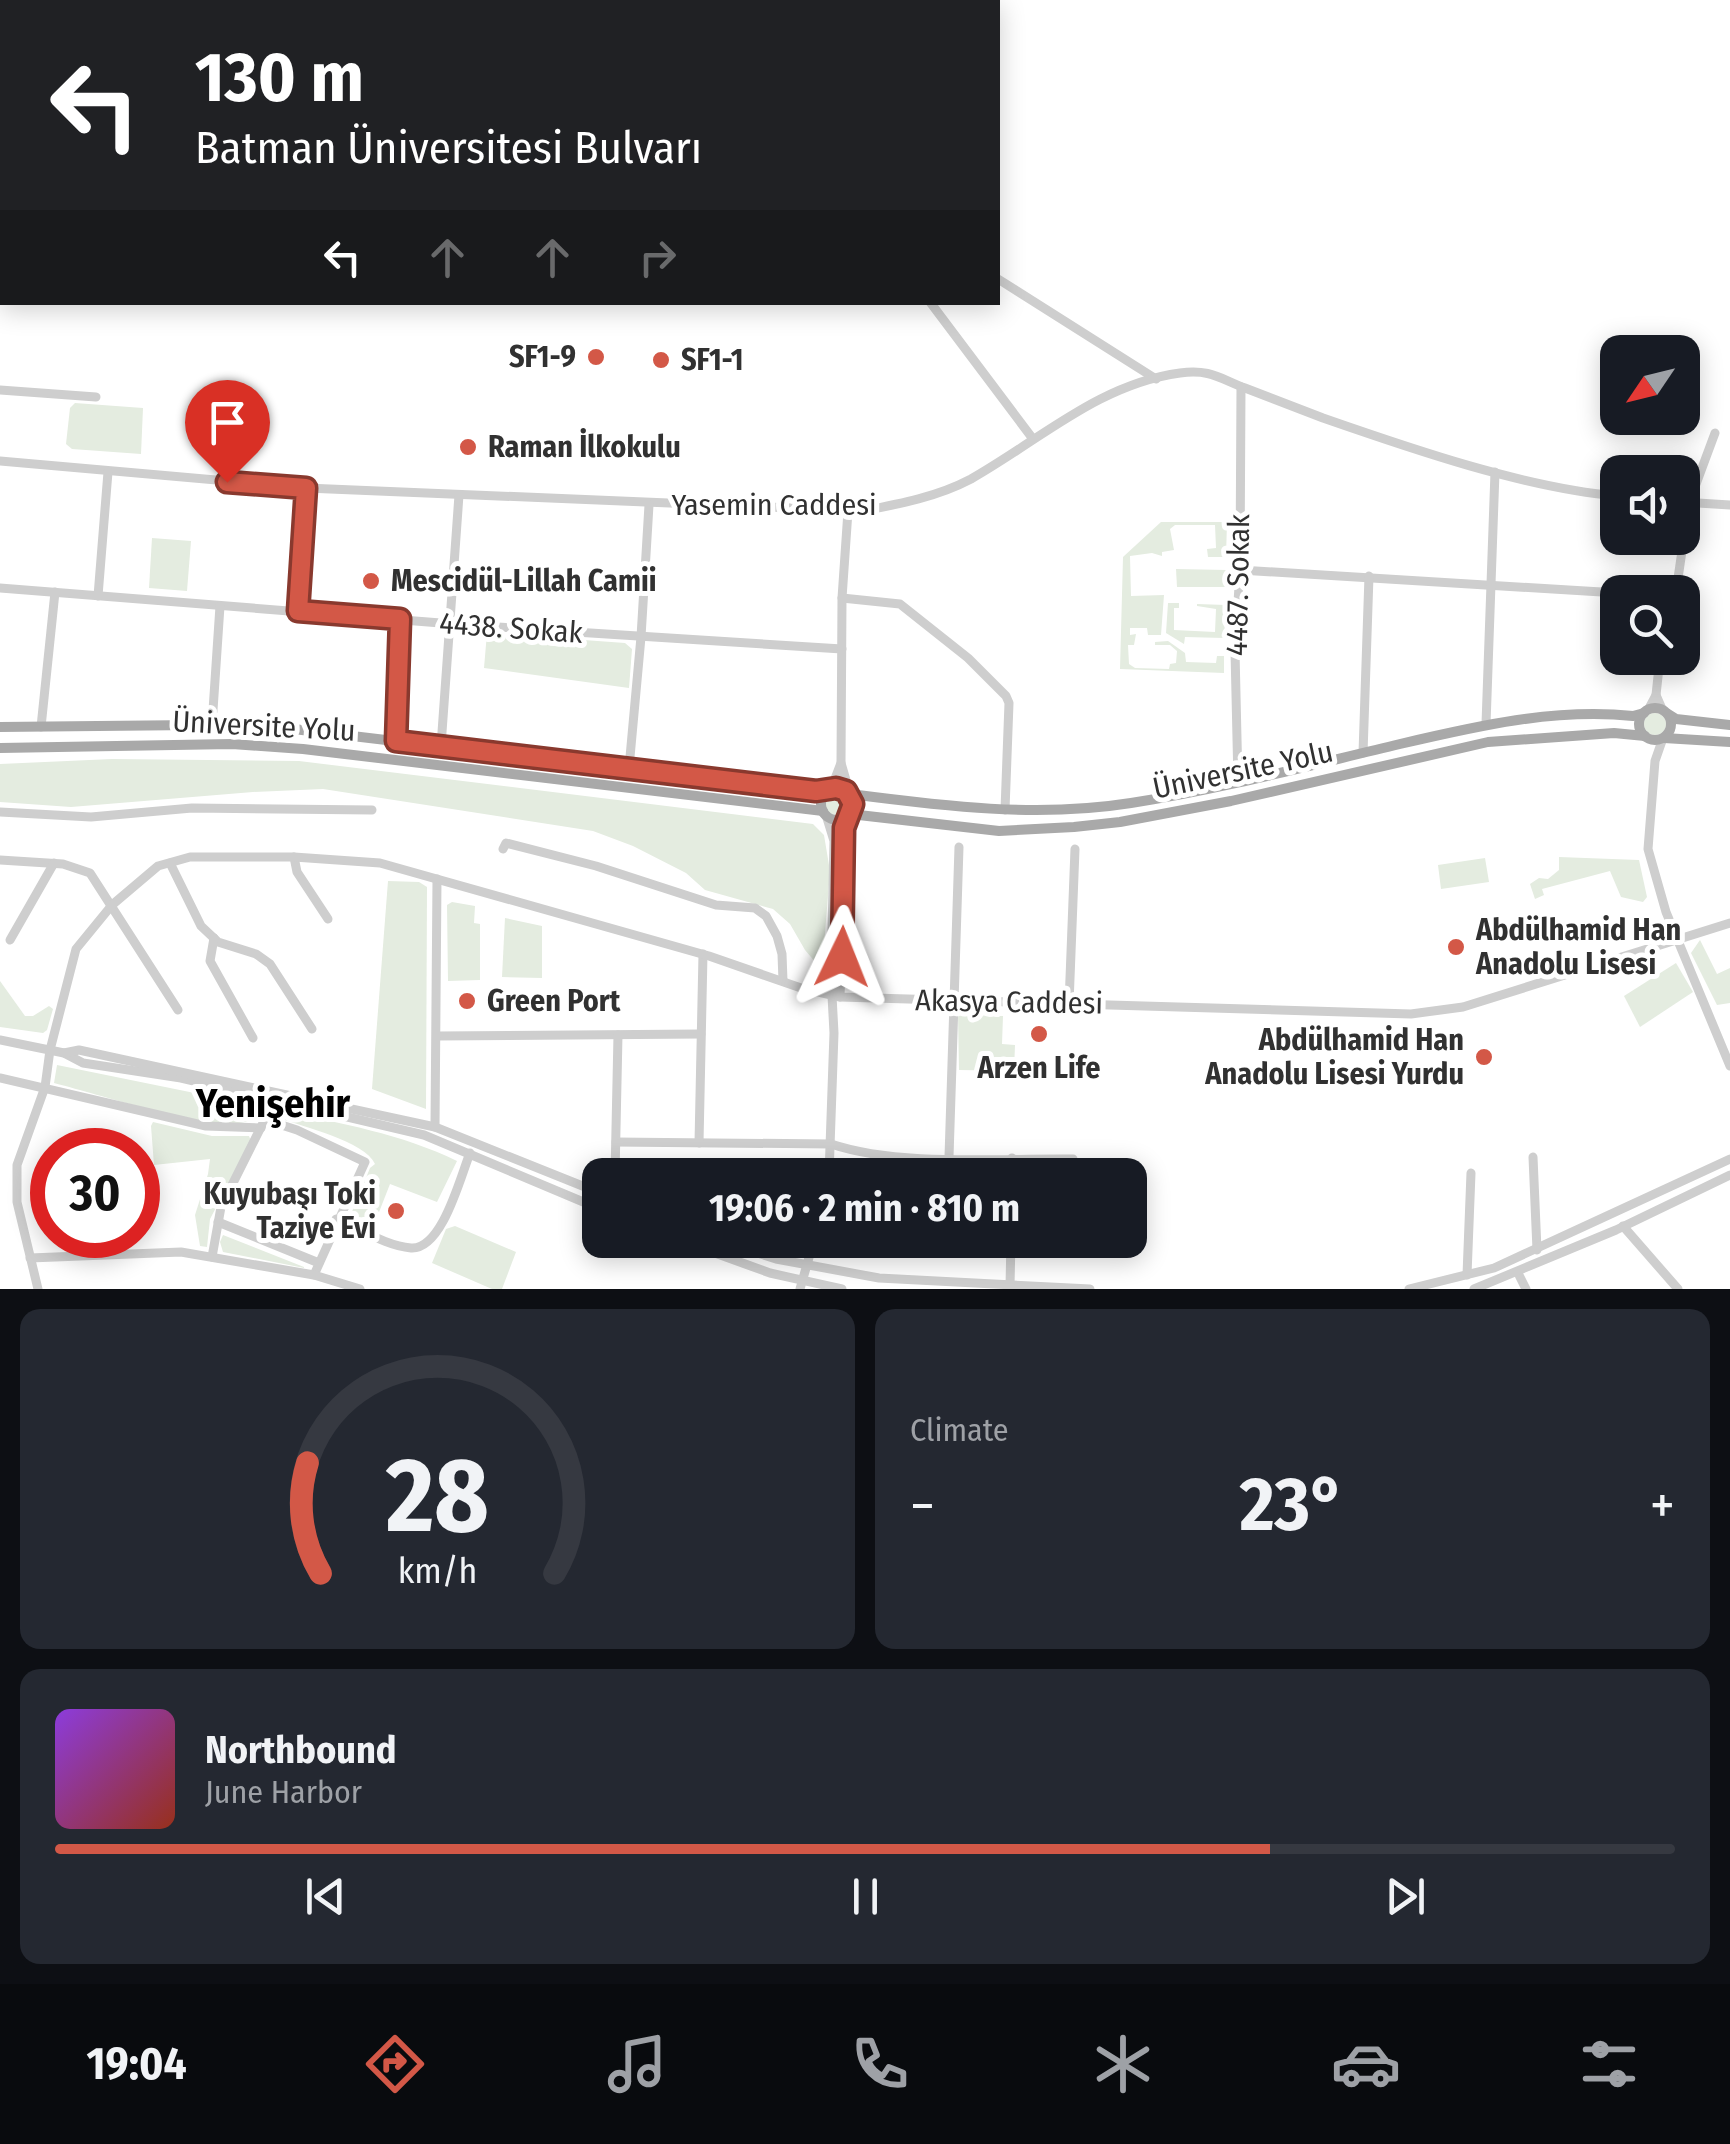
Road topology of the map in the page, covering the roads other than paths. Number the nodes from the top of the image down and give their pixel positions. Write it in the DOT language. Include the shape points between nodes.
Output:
graph roads {
  1 [pos="1000,280"];
  2 [pos="932,305"];
  3 [pos="1156,379"];
  4 [pos="1241,387"];
  5 [pos="0,390"];
  6 [pos="96,397"];
  7 [pos="1715,434"];
  8 [pos="1032,439"];
  9 [pos="0,461"];
  10 [pos="1700,469"];
  11 [pos="108,472"];
  12 [pos="1495,472"];
  13 [pos="306,488"];
  14 [pos="1600,492"];
  15 [pos="459,495"];
  16 [pos="1700,503"];
  17 [pos="649,504"];
  18 [pos="1730,505"];
  19 [pos="848,511"];
  20 [pos="1240,570"];
  21 [pos="1369,576"];
  22 [pos="1489,585"];
  23 [pos="0,588"];
  24 [pos="55,592"];
  25 [pos="1600,593"];
  26 [pos="98,596"];
  27 [pos="842,598"];
  28 [pos="220,606"];
  29 [pos="298,611"];
  30 [pos="400,619"];
  31 [pos="451,623"];
  32 [pos="642,637"];
  33 [pos="842,649"];
  34 [pos="1658,675"];
  35 [pos="1656,695"];
  36 [pos="1646,712"];
  37 [pos="1666,712"];
  38 [pos="1486,724"];
  39 [pos="212,725"];
  40 [pos="1730,725"];
  41 [pos="0,727"];
  42 [pos="41,728"];
  43 [pos="1646,736"];
  44 [pos="1664,738"];
  45 [pos="396,741"];
  46 [pos="1730,742"];
  47 [pos="442,746"];
  48 [pos="0,748"];
  49 [pos="1363,753"];
  50 [pos="1654,762"];
  51 [pos="841,763"];
  52 [pos="629,768"];
  53 [pos="1238,782"];
  54 [pos="831,789"];
  55 [pos="850,794"];
  56 [pos="372,810"];
  57 [pos="1005,810"];
  58 [pos="0,812"];
  59 [pos="824,813"];
  60 [pos="848,816"];
  61 [pos="959,848"];
  62 [pos="503,850"];
  63 [pos="1075,850"];
  64 [pos="294,857"];
  65 [pos="0,860"];
  66 [pos="170,863"];
  67 [pos="54,864"];
  68 [pos="437,879"];
  69 [pos="112,905"];
  70 [pos="328,919"];
  71 [pos="1730,923"];
  72 [pos="214,938"];
  73 [pos="1678,938"];
  74 [pos="10,940"];
  75 [pos="703,954"];
  76 [pos="783,981"];
  77 [pos="836,996"];
  78 [pos="954,1001"];
  79 [pos="1069,1004"];
  80 [pos="178,1010"];
  81 [pos="312,1030"];
  82 [pos="701,1034"];
  83 [pos="618,1035"];
  84 [pos="437,1036"];
  85 [pos="254,1038"];
  86 [pos="0,1040"];
  87 [pos="50,1050"];
  88 [pos="1730,1066"];
  89 [pos="0,1078"];
  90 [pos="45,1087"];
  91 [pos="266,1093"];
  92 [pos="262,1123"];
  93 [pos="435,1127"];
  94 [pos="30,1128"];
  95 [pos="30,1129"];
  96 [pos="616,1142"];
  97 [pos="699,1143"];
  98 [pos="831,1144"];
  99 [pos="470,1153"];
  100 [pos="949,1157"];
  101 [pos="1533,1157"];
  102 [pos="616,1158"];
  103 [pos="830,1158"];
  104 [pos="1012,1158"];
  105 [pos="1730,1160"];
  106 [pos="1472,1173"];
  107 [pos="1730,1175"];
  108 [pos="582,1186"];
  109 [pos="582,1201"];
  110 [pos="336,1219"];
  111 [pos="218,1222"];
  112 [pos="1623,1226"];
  113 [pos="1537,1250"];
  114 [pos="160,1253"];
  115 [pos="212,1257"];
  116 [pos="30,1258"];
  117 [pos="728,1258"];
  118 [pos="778,1258"];
  119 [pos="810,1258"];
  120 [pos="1011,1258"];
  121 [pos="318,1263"];
  122 [pos="808,1267"];
  123 [pos="1518,1273"];
  124 [pos="314,1274"];
  125 [pos="1467,1276"];
  126 [pos="801,1284"];
  127 [pos="1496,1285"];
  128 [pos="1010,1286"];
  129 [pos="38,1289"];
  130 [pos="360,1289"];
  131 [pos="842,1289"];
  132 [pos="1090,1289"];
  133 [pos="1409,1289"];
  134 [pos="1474,1289"];
  135 [pos="1526,1289"];
  136 [pos="1678,1289"];
  1 -- 3 [label="street"];
  2 -- 8 [label="street"];
  3 -- 4 [label="street, Yasemin Caddesi" via="1202,371"];
  3 -- 8 [label="street, Yasemin Caddesi" via="1094,401"];
  4 -- 12 [label="street, Yasemin Caddesi"];
  4 -- 20 [label="street, 4487. Sokak"];
  5 -- 6 [label="street"];
  7 -- 10 [label="street"];
  8 -- 19 [label="street, Yasemin Caddesi" via="968,480 916,501"];
  9 -- 11 [label="street, Yasemin Caddesi"];
  11 -- 13 [label="street, Yasemin Caddesi"];
  11 -- 26 [label="street"];
  12 -- 14 [label="street, Yasemin Caddesi"];
  12 -- 22 [label="street"];
  13 -- 15 [label="street, Yasemin Caddesi"];
  13 -- 29 [label="street"];
  15 -- 17 [label="street, Yasemin Caddesi"];
  15 -- 31 [label="street"];
  16 -- 18 [label="street"];
  17 -- 19 [label="street, Yasemin Caddesi"];
  17 -- 32 [label="street"];
  19 -- 27 [label="street"];
  20 -- 21 [label="street"];
  20 -- 53 [label="street, 4487. Sokak"];
  21 -- 22 [label="street"];
  21 -- 49 [label="street"];
  22 -- 25 [label="street"];
  22 -- 38 [label="street"];
  23 -- 24 [label="street, 4438. Sokak"];
  24 -- 26 [label="street, 4438. Sokak"];
  24 -- 42 [label="street"];
  26 -- 28 [label="street, 4438. Sokak"];
  27 -- 33 [label="street"];
  27 -- 57 [label="street" via="900,604 1006,696"];
  28 -- 29 [label="street, 4438. Sokak"];
  28 -- 39 [label="street"];
  29 -- 30 [label="street, 4438. Sokak"];
  30 -- 31 [label="street, 4438. Sokak"];
  30 -- 45 [label="street"];
  31 -- 32 [label="street, 4438. Sokak"];
  31 -- 47 [label="street"];
  32 -- 33 [label="street, 4438. Sokak"];
  32 -- 52 [label="street"];
  33 -- 51 [label="street"];
  34 -- 35 [label="street"];
  35 -- 36 [label="street"];
  35 -- 37 [label="street"];
  36 -- 37 [label="main road"];
  36 -- 38 [label="main road"];
  36 -- 43 [label="main road" via="1640,723"];
  37 -- 40 [label="main road"];
  37 -- 44 [label="main road" via="1670,729"];
  38 -- 49 [label="main road"];
  39 -- 42 [label="main road"];
  39 -- 45 [label="main road"];
  41 -- 42 [label="main road"];
  43 -- 44 [label="main road"];
  43 -- 50 [label="street"];
  43 -- 60 [label="main road, Üniversite Yolu" via="1488,742 1231,801 1074,827 999,832"];
  44 -- 46 [label="main road"];
  44 -- 50 [label="street"];
  45 -- 47 [label="main road"];
  47 -- 52 [label="main road"];
  48 -- 59 [label="main road, Üniversite Yolu" via="303,749"];
  49 -- 53 [label="main road"];
  50 -- 73 [label="street" via="1648,850"];
  51 -- 54 [label="street"];
  51 -- 55 [label="street"];
  52 -- 54 [label="main road"];
  53 -- 57 [label="main road" via="1127,804"];
  54 -- 55 [label="main road"];
  54 -- 59 [label="main road" via="822,800"];
  55 -- 57 [label="main road"];
  55 -- 60 [label="main road"];
  56 -- 58 [label="street" via="192,808 91,817"];
  59 -- 60 [label="main road" via="835,820"];
  59 -- 77 [label="street" via="834,841"];
  60 -- 77 [label="street"];
  61 -- 78 [label="street"];
  62 -- 76 [label="street" via="506,843 716,906 755,908 777,936"];
  63 -- 79 [label="street"];
  64 -- 66 [label="street, Akasya Caddesi"];
  64 -- 68 [label="street, Akasya Caddesi" via="380,863"];
  64 -- 70 [label="street"];
  65 -- 67 [label="street"];
  66 -- 69 [label="street, Akasya Caddesi"];
  66 -- 72 [label="street" via="200,926"];
  67 -- 69 [label="street" via="90,872"];
  67 -- 74 [label="street"];
  68 -- 75 [label="street, Akasya Caddesi"];
  68 -- 84 [label="street"];
  69 -- 80 [label="street"];
  69 -- 87 [label="street, Akasya Caddesi" via="76,949"];
  71 -- 73 [label="street, Akasya Caddesi"];
  72 -- 81 [label="street" via="270,964"];
  72 -- 85 [label="street" via="210,961"];
  73 -- 79 [label="street, Akasya Caddesi" via="1440,1011"];
  73 -- 88 [label="street"];
  75 -- 76 [label="street, Akasya Caddesi"];
  75 -- 82 [label="street"];
  76 -- 77 [label="street, Akasya Caddesi"];
  77 -- 78 [label="street, Akasya Caddesi"];
  77 -- 98 [label="street"];
  78 -- 79 [label="street, Akasya Caddesi"];
  78 -- 100 [label="street"];
  82 -- 83 [label="street"];
  82 -- 97 [label="street"];
  83 -- 84 [label="street"];
  83 -- 96 [label="street"];
  84 -- 93 [label="street"];
  86 -- 87 [label="street"];
  87 -- 90 [label="street, Akasya Caddesi"];
  87 -- 91 [label="street" via="79,1050"];
  89 -- 90 [label="street"];
  90 -- 92 [label="street" via="206,1126"];
  90 -- 94 [label="street, Akasya Caddesi"];
  91 -- 92 [label="street"];
  91 -- 93 [label="street"];
  91 -- 99 [label="street"];
  92 -- 110 [label="street" via="362,1159 364,1168"];
  92 -- 111 [label="street"];
  93 -- 108 [label="street"];
  95 -- 116 [label="street, Akasya Caddesi" via="15,1180"];
  96 -- 97 [label="street"];
  96 -- 102 [label="street"];
  97 -- 98 [label="street"];
  98 -- 100 [label="street" via="856,1152"];
  98 -- 103 [label="street"];
  99 -- 109 [label="street"];
  99 -- 110 [label="street" via="429,1244 400,1246"];
  100 -- 104 [label="street"];
  101 -- 113 [label="street"];
  105 -- 113 [label="street"];
  106 -- 125 [label="street"];
  107 -- 112 [label="street"];
  110 -- 121 [label="street"];
  111 -- 115 [label="street"];
  111 -- 121 [label="street"];
  112 -- 123 [label="street"];
  112 -- 136 [label="street"];
  113 -- 125 [label="street"];
  114 -- 115 [label="street"];
  115 -- 124 [label="street"];
  116 -- 129 [label="street, Akasya Caddesi"];
  117 -- 126 [label="street"];
  118 -- 122 [label="street"];
  119 -- 122 [label="street"];
  120 -- 128 [label="street"];
  121 -- 124 [label="street"];
  122 -- 126 [label="street"];
  122 -- 128 [label="street"];
  123 -- 127 [label="street"];
  123 -- 135 [label="street"];
  124 -- 130 [label="street"];
  125 -- 133 [label="street"];
  126 -- 131 [label="street"];
  127 -- 134 [label="street"];
  128 -- 132 [label="street"];
}
